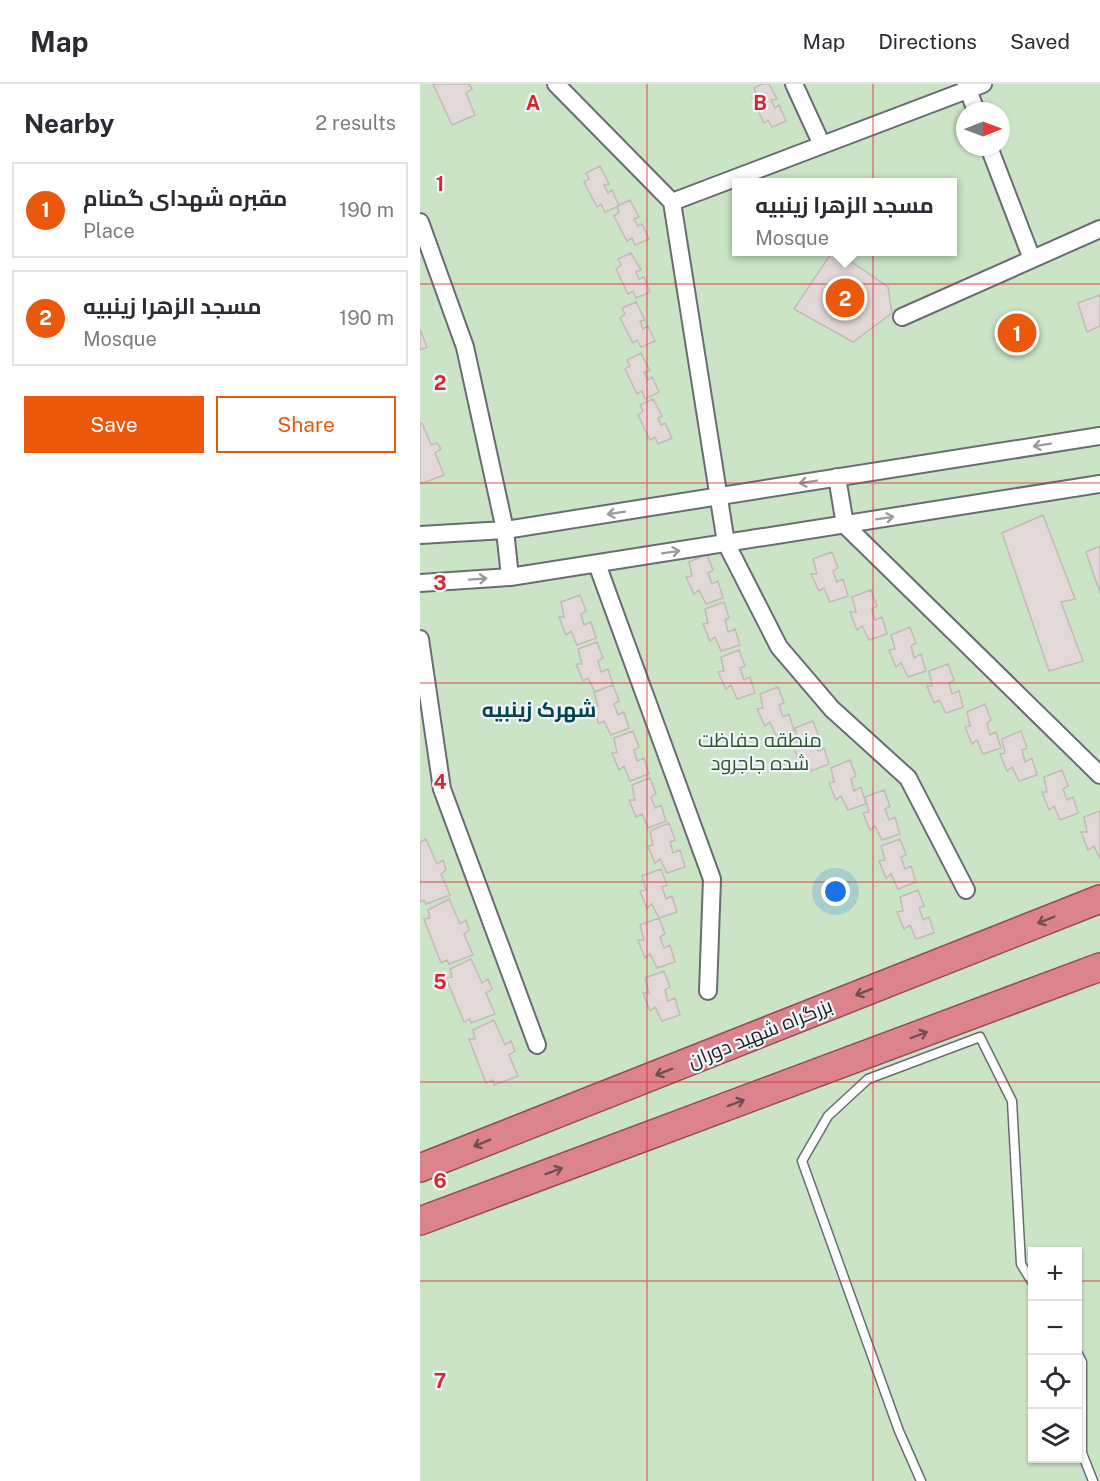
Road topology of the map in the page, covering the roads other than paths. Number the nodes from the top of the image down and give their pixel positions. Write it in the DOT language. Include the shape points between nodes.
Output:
graph roads {
  1 [pos="556,84"];
  2 [pos="794,84"];
  3 [pos="972,86"];
  4 [pos="974,102"];
  5 [pos="822,145"];
  6 [pos="992,156"];
  7 [pos="735,178"];
  8 [pos="732,179"];
  9 [pos="672,202"];
  10 [pos="420,222"];
  11 [pos="1100,229"];
  12 [pos="1032,260"];
  13 [pos="902,317"];
  14 [pos="1100,436"];
  15 [pos="837,477"];
  16 [pos="1100,484"];
  17 [pos="719,496"];
  18 [pos="844,525"];
  19 [pos="505,530"];
  20 [pos="420,536"];
  21 [pos="726,543"];
  22 [pos="597,564"];
  23 [pos="510,577"];
  24 [pos="420,583"];
  25 [pos="420,639"];
  26 [pos="1100,775"];
  27 [pos="966,890"];
  28 [pos="1100,898"];
  29 [pos="1100,967"];
  30 [pos="708,991"];
  31 [pos="537,1046"];
  32 [pos="420,1168"];
  33 [pos="420,1221"];
  34 [pos="1028,1275"];
  35 [pos="1078,1355"];
  36 [pos="921,1481"];
  37 [pos="1093,1481"];
  1 -- 9 [label="street"];
  2 -- 5 [label="street"];
  3 -- 4 [label="street"];
  3 -- 5 [label="street"];
  5 -- 7 [label="street"];
  6 -- 12 [label="street"];
  8 -- 9 [label="street"];
  9 -- 17 [label="street"];
  10 -- 19 [label="street" via="465,347"];
  11 -- 12 [label="street"];
  12 -- 13 [label="street"];
  14 -- 15 [label="street, one-way"];
  15 -- 17 [label="street, one-way"];
  15 -- 18 [label="street"];
  18 -- 16 [label="street, one-way"];
  17 -- 19 [label="street, one-way"];
  17 -- 21 [label="street"];
  18 -- 21 [label="street"];
  18 -- 26 [label="street"];
  19 -- 20 [label="street"];
  19 -- 23 [label="street"];
  22 -- 21 [label="street, one-way"];
  21 -- 27 [label="street" via="779,647 832,710 908,778"];
  22 -- 23 [label="street"];
  22 -- 30 [label="street" via="712,879"];
  24 -- 23 [label="street, one-way"];
  25 -- 31 [label="street" via="442,789"];
  28 -- 32 [label="highway, بزرگراه شهید دوران, one-way"];
  33 -- 29 [label="highway, one-way"];
  34 -- 36 [label="lane" via="1021,1264 1012,1101 980,1037 868,1079 828,1116 802,1161 899,1431"];
  35 -- 37 [label="lane" via="1082,1362 1082,1453"];
}
